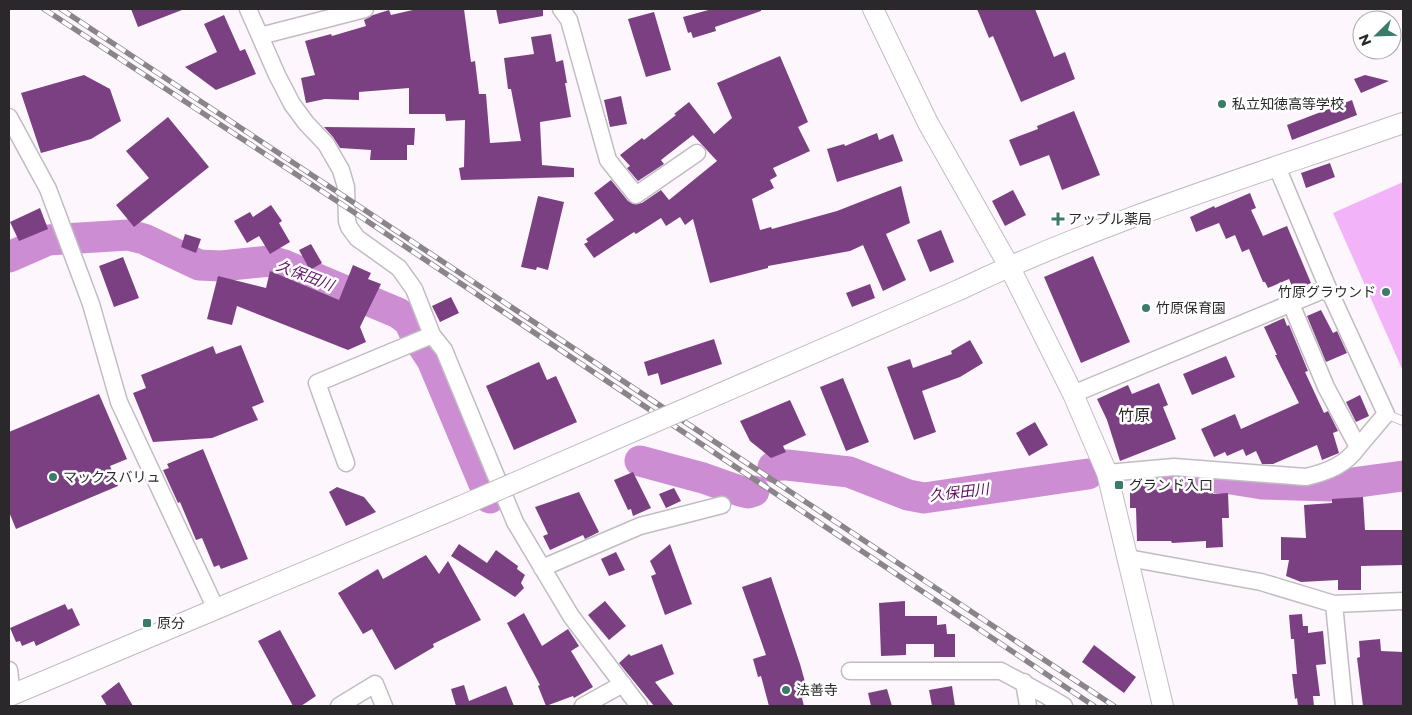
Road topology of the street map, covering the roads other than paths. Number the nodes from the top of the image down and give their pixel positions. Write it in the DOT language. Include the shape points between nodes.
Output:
graph roads {
  1 [pos="248,9"];
  2 [pos="365,9"];
  3 [pos="561,9"];
  4 [pos="873,9"];
  5 [pos="260,36"];
  6 [pos="9,117"];
  7 [pos="1403,123"];
  8 [pos="697,153"];
  9 [pos="1277,167"];
  10 [pos="1009,266"];
  11 [pos="1328,288"];
  12 [pos="1291,304"];
  13 [pos="432,336"];
  14 [pos="1073,394"];
  15 [pos="1386,414"];
  16 [pos="1403,421"];
  17 [pos="1358,447"];
  18 [pos="346,464"];
  19 [pos="1107,472"];
  20 [pos="722,505"];
  21 [pos="1128,558"];
  22 [pos="542,568"];
  23 [pos="1403,601"];
  24 [pos="1334,604"];
  25 [pos="216,609"];
  26 [pos="9,670"];
  27 [pos="850,672"];
  28 [pos="1024,682"];
  29 [pos="623,684"];
  30 [pos="10,696"];
  31 [pos="339,706"];
  32 [pos="384,706"];
  33 [pos="583,706"];
  34 [pos="639,706"];
  35 [pos="1028,706"];
  36 [pos="1064,706"];
  37 [pos="1162,706"];
  38 [pos="1344,706"];
  1 -- 5 [label="street"];
  2 -- 5 [label="street"];
  3 -- 8 [label="street" via="569,20 608,160 636,195"];
  4 -- 10 [label="street" via="928,123"];
  5 -- 13 [label="street" via="292,104 326,144 342,170 348,227 357,238 399,268 414,289"];
  6 -- 25 [label="street" via="48,190 91,304 119,402"];
  7 -- 9 [label="street"];
  9 -- 10 [label="street" via="1136,216"];
  9 -- 11 [label="street"];
  10 -- 14 [label="street"];
  10 -- 25 [label="street, bridge" via="460,507"];
  11 -- 12 [label="street"];
  11 -- 15 [label="street"];
  12 -- 14 [label="street"];
  12 -- 17 [label="street" via="1326,386"];
  13 -- 18 [label="street" via="317,383"];
  13 -- 22 [label="street" via="444,350 515,522"];
  14 -- 19 [label="street"];
  15 -- 16 [label="lane"];
  15 -- 17 [label="street"];
  17 -- 19 [label="street" via="1350,458 1322,473 1306,477 1174,467"];
  19 -- 21 [label="street"];
  20 -- 22 [label="street" via="640,526"];
  21 -- 24 [label="street" via="1261,582"];
  21 -- 37 [label="street"];
  22 -- 29 [label="street" via="571,616"];
  23 -- 24 [label="street"];
  24 -- 38 [label="street"];
  25 -- 30 [label="street"];
  26 -- 30 [label="street"];
  27 -- 28 [label="street" via="1001,671"];
  28 -- 35 [label="street"];
  28 -- 36 [label="street"];
  29 -- 33 [label="street"];
  29 -- 34 [label="street"];
  31 -- 32 [label="street" via="375,684"];
}
